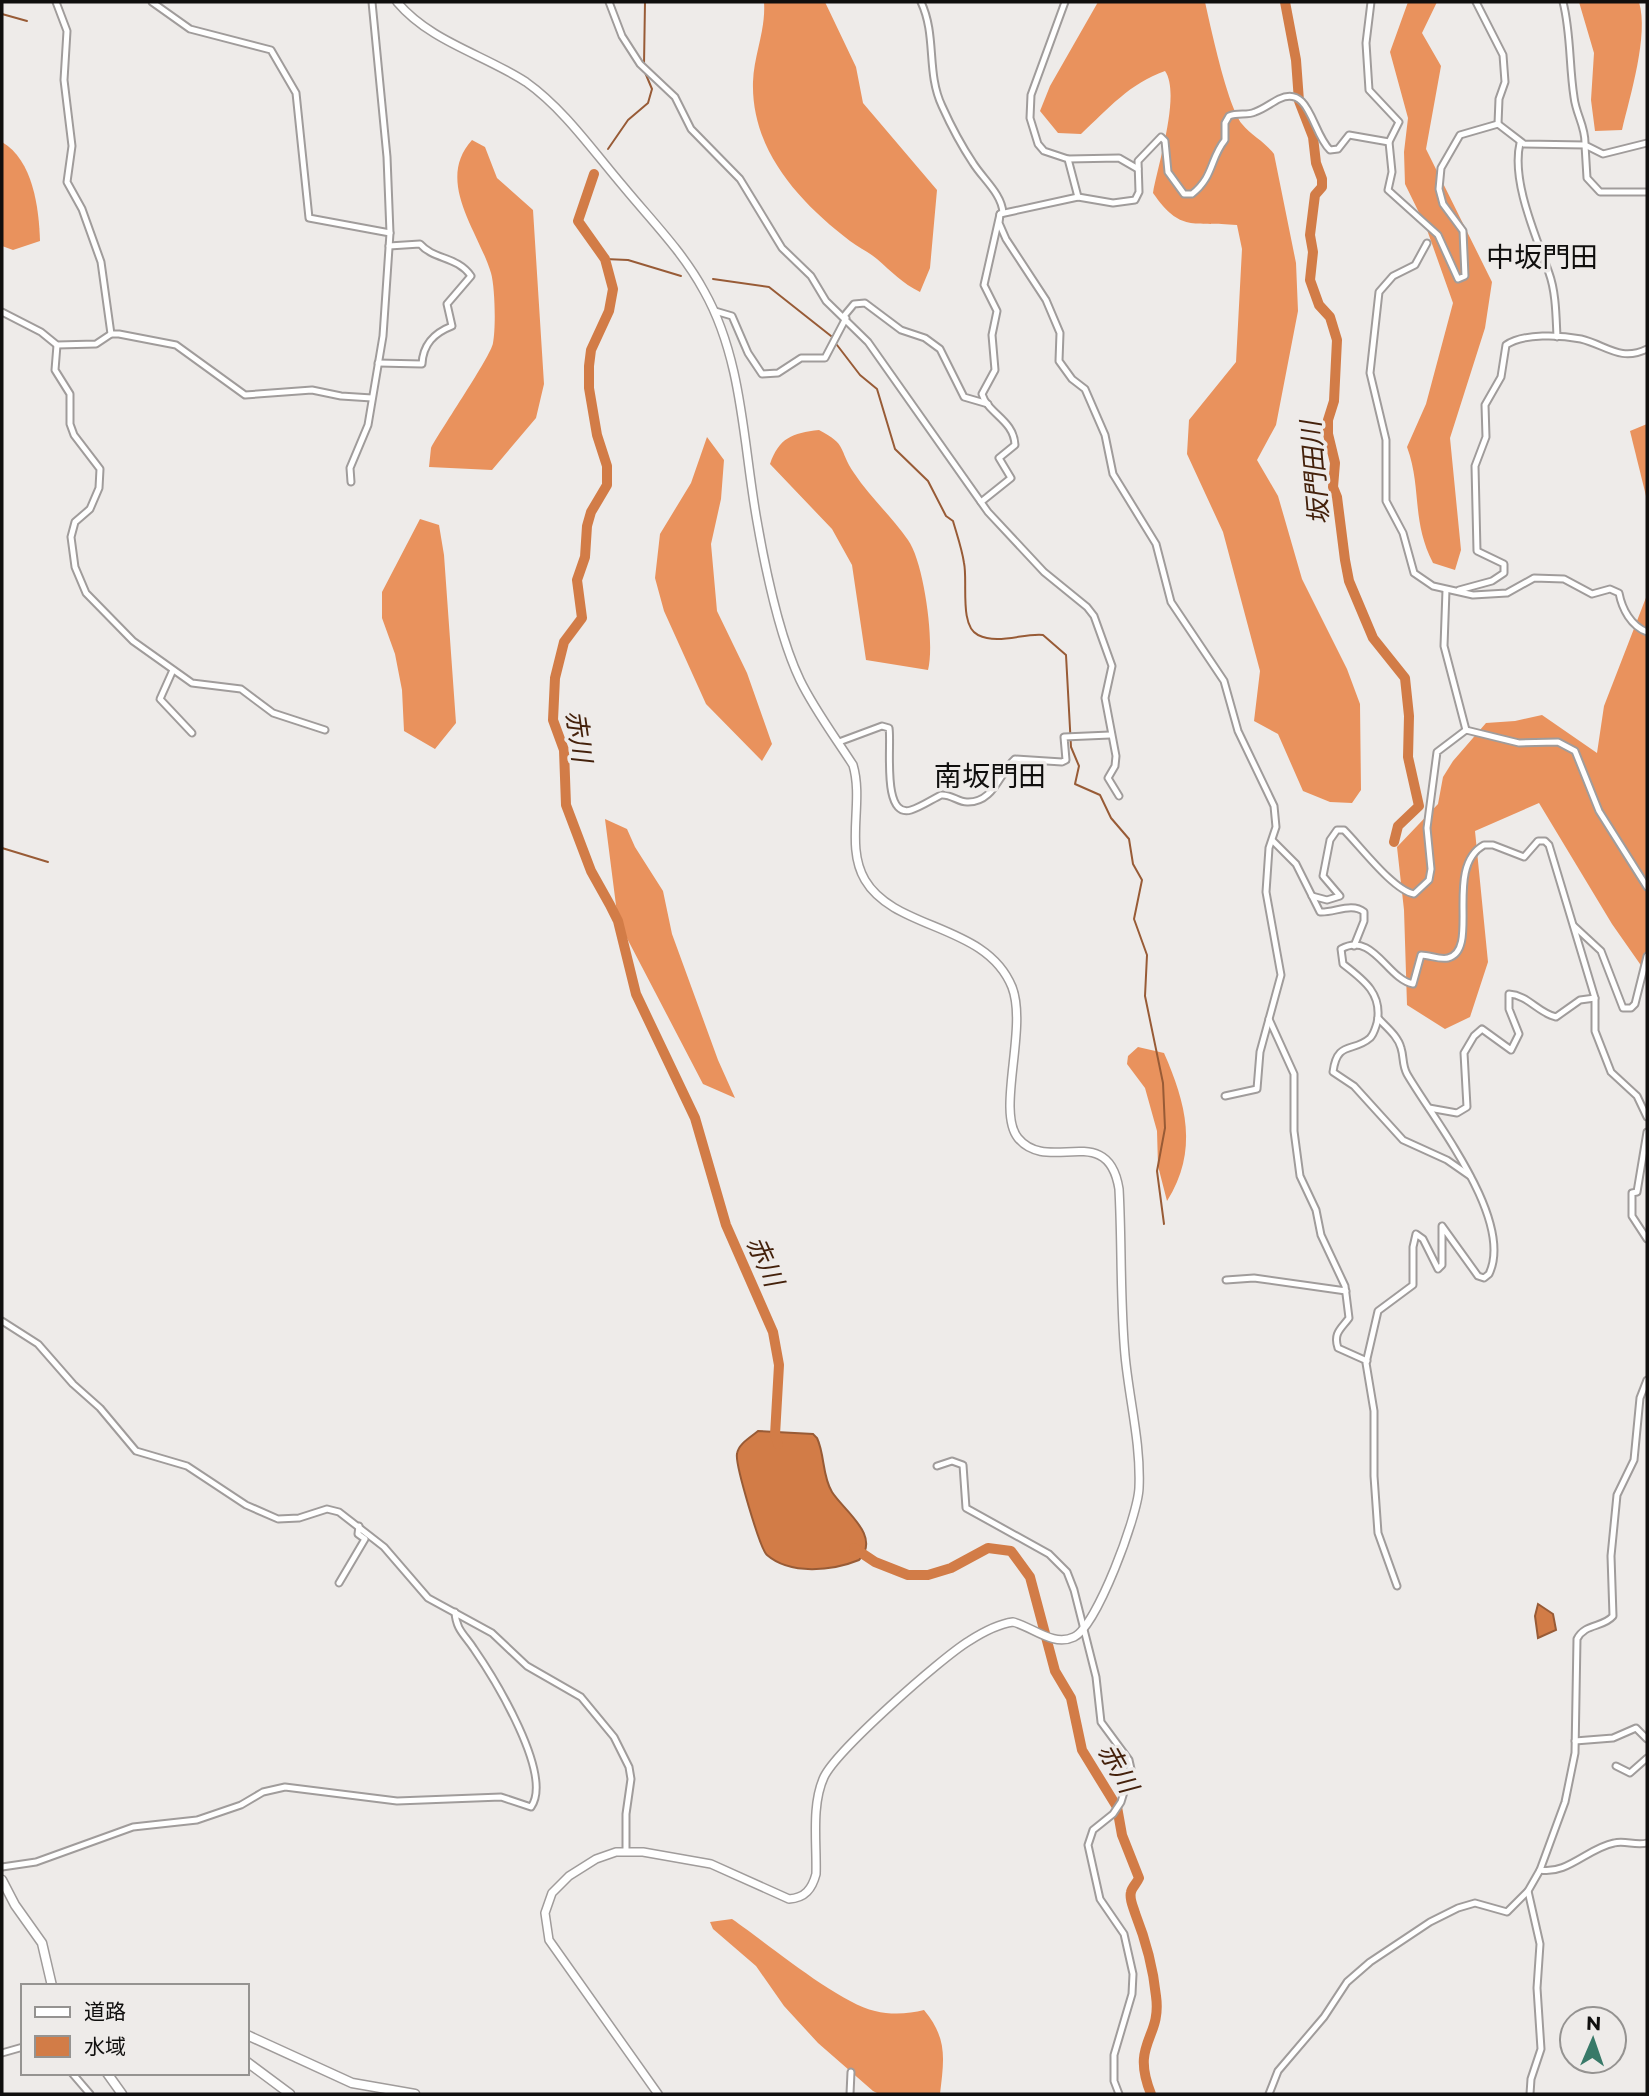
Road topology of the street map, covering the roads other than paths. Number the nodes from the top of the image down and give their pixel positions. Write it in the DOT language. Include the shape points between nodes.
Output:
graph roads {
  1 [pos="56,2"];
  2 [pos="152,2"];
  3 [pos="372,2"];
  4 [pos="397,2"];
  5 [pos="609,2"];
  6 [pos="921,2"];
  7 [pos="1065,2"];
  8 [pos="1371,2"];
  9 [pos="1476,2"];
  10 [pos="1563,2"];
  11 [pos="1498,124"];
  12 [pos="1389,142"];
  13 [pos="1520,143"];
  14 [pos="1647,143"];
  15 [pos="1585,145"];
  16 [pos="1068,159"];
  17 [pos="1138,169"];
  18 [pos="1647,192"];
  19 [pos="1078,197"];
  20 [pos="1002,213"];
  21 [pos="390,233"];
  22 [pos="1427,243"];
  23 [pos="389,246"];
  24 [pos="715,311"];
  25 [pos="2,312"];
  26 [pos="845,317"];
  27 [pos="111,334"];
  28 [pos="1557,337"];
  29 [pos="57,345"];
  30 [pos="1647,349"];
  31 [pos="378,363"];
  32 [pos="372,398"];
  33 [pos="988,404"];
  34 [pos="351,482"];
  35 [pos="981,502"];
  36 [pos="1446,590"];
  37 [pos="1459,590"];
  38 [pos="1647,632"];
  39 [pos="173,670"];
  40 [pos="325,730"];
  41 [pos="1466,730"];
  42 [pos="192,733"];
  43 [pos="1110,735"];
  44 [pos="839,742"];
  45 [pos="1119,796"];
  46 [pos="1273,841"];
  47 [pos="1647,887"];
  48 [pos="1312,896"];
  49 [pos="1574,926"];
  50 [pos="1354,946"];
  51 [pos="1647,956"];
  52 [pos="1595,998"];
  53 [pos="1378,1018"];
  54 [pos="1269,1019"];
  55 [pos="1225,1096"];
  56 [pos="1429,1108"];
  57 [pos="1647,1118"];
  58 [pos="1647,1132"];
  59 [pos="1470,1176"];
  60 [pos="1647,1239"];
  61 [pos="1226,1280"];
  62 [pos="1346,1291"];
  63 [pos="2,1321"];
  64 [pos="1367,1361"];
  65 [pos="1647,1380"];
  66 [pos="937,1466"];
  67 [pos="359,1526"];
  68 [pos="339,1583"];
  69 [pos="1397,1586"];
  70 [pos="455,1612"];
  71 [pos="1084,1629"];
  72 [pos="1647,1739"];
  73 [pos="1575,1741"];
  74 [pos="1647,1758"];
  75 [pos="1616,1766"];
  76 [pos="1647,1843"];
  77 [pos="626,1851"];
  78 [pos="2,1867"];
  79 [pos="1540,1870"];
  80 [pos="2,1880"];
  81 [pos="1528,1891"];
  82 [pos="52,1984"];
  83 [pos="248,2035"];
  84 [pos="21,2048"];
  85 [pos="2,2053"];
  86 [pos="248,2063"];
  87 [pos="850,2071"];
  88 [pos="74,2075"];
  89 [pos="108,2075"];
  90 [pos="90,2094"];
  91 [pos="122,2094"];
  92 [pos="290,2094"];
  93 [pos="415,2094"];
  94 [pos="658,2094"];
  95 [pos="850,2094"];
  96 [pos="1119,2094"];
  97 [pos="1269,2094"];
  98 [pos="1530,2094"];
  1 -- 27 [label="street" via="67,31 64,80 72,146 67,183 101,261"];
  2 -- 21 [label="street" via="190,29 271,50 296,93 309,218"];
  3 -- 21 [label="street"];
  4 -- 24 [label="street" via="420,25 516,76 556,107 677,250"];
  5 -- 26 [label="street" via="622,36 644,68 675,97 694,132 740,179 782,248"];
  6 -- 20 [label="street" via="930,26 932,78 941,104 974,165 1002,202"];
  7 -- 16 [label="street" via="1031,95 1030,118 1038,144"];
  8 -- 12 [label="street" via="1367,81 1377,102 1398,120"];
  9 -- 11 [label="street" via="1503,55 1505,82"];
  10 -- 15 [label="street" via="1574,98"];
  11 -- 12 [label="street" via="1460,135 1441,168 1440,197 1464,235 1465,276 1460,279 1438,235 1390,194"];
  11 -- 13 [label="street"];
  12 -- 17 [label="street" via="1346,135 1338,149 1330,150 1319,138 1305,101 1281,98 1251,114 1230,114 1211,174 1192,194 1184,194 1168,172 1163,137 1140,158"];
  13 -- 15 [label="street"];
  13 -- 28 [label="street" via="1517,169 1550,275"];
  14 -- 15 [label="street" via="1603,154"];
  15 -- 18 [label="street" via="1584,168 1591,186 1613,195"];
  16 -- 17 [label="street" via="1119,158"];
  16 -- 19 [label="street"];
  17 -- 19 [label="street" via="1135,200 1113,203"];
  19 -- 20 [label="street"];
  20 -- 33 [label="street" via="984,285 997,311 992,335 995,370 982,394"];
  20 -- 46 [label="street" via="999,223 1006,239 1046,300 1060,333 1059,361 1085,389 1105,435 1113,474 1156,544 1171,602 1224,681 1238,732 1274,806"];
  21 -- 23 [label="street"];
  22 -- 36 [label="street" via="1415,265 1392,276 1379,292 1370,373 1383,418 1389,511 1403,533 1414,573"];
  23 -- 31 [label="street"];
  23 -- 31 [label="street" via="420,244 471,276 447,304 452,326 424,348 422,364"];
  24 -- 26 [label="street" via="732,316 762,374 778,373 801,358 825,358"];
  24 -- 44 [label="street" via="733,368 759,533 790,653 808,696"];
  25 -- 29 [label="street"];
  26 -- 33 [label="street" via="854,304 865,303 901,330 933,342 964,397"];
  26 -- 35 [label="street" via="868,342"];
  27 -- 29 [label="street" via="96,344"];
  27 -- 32 [label="street" via="176,345 245,395 312,390"];
  28 -- 30 [label="street" via="1580,339 1616,355"];
  28 -- 37 [label="street" via="1514,340 1503,351 1501,377 1485,405 1486,437 1475,466 1475,491 1477,551 1498,559 1504,564 1504,573"];
  29 -- 39 [label="street" via="55,370 69,394 70,424 100,469 101,479 90,509 73,528 75,566 89,597 133,641"];
  31 -- 32 [label="street"];
  32 -- 34 [label="street" via="368,425 350,468"];
  33 -- 35 [label="street" via="1002,416 1014,445 999,458 1011,478"];
  35 -- 43 [label="street" via="1044,572 1094,616 1112,666 1105,698"];
  36 -- 37 [label="street"];
  36 -- 41 [label="street" via="1444,646"];
  37 -- 38 [label="street" via="1507,593 1534,578 1564,579 1592,594 1610,589 1619,593 1621,606"];
  39 -- 40 [label="street" via="197,686 249,693 273,713"];
  39 -- 42 [label="street" via="160,699"];
  41 -- 47 [label="street" via="1519,743 1558,742 1575,751 1599,811"];
  41 -- 48 [label="street" via="1437,752 1433,764 1427,828 1431,869 1423,888 1414,894 1394,887 1369,855 1338,830 1330,840 1323,876 1340,896 1328,900"];
  43 -- 44 [label="street" via="1064,737 1066,760 1015,759 988,795 967,802 941,795 911,810 897,807 889,785 889,729 882,726"];
  43 -- 45 [label="street" via="1115,764 1108,778"];
  44 -- 71 [label="street" via="856,777 856,850 861,873 872,890 988,954 1010,983 1018,1021 1010,1114 1014,1132 1035,1150 1099,1155 1107,1159 1117,1177 1125,1357 1139,1489 1124,1546"];
  46 -- 48 [label="street" via="1296,863"];
  46 -- 54 [label="street" via="1266,892 1281,975"];
  48 -- 50 [label="street" via="1320,912 1349,907 1364,912"];
  49 -- 50 [label="street" via="1545,841 1538,841 1524,857 1484,845 1470,858 1462,883 1463,939 1455,954 1449,958 1421,955 1413,984 1398,976 1376,952"];
  49 -- 51 [label="street" via="1601,951 1623,1008 1635,1004"];
  49 -- 52 [label="street"];
  50 -- 53 [label="street" via="1343,948 1341,958 1376,996"];
  52 -- 56 [label="street" via="1580,1000 1556,1017 1520,995 1509,994 1509,1009 1519,1034 1515,1046 1511,1050 1482,1029 1464,1053 1467,1107 1457,1113"];
  52 -- 57 [label="street" via="1595,1031 1605,1060 1619,1083 1637,1096"];
  53 -- 56 [label="street" via="1401,1045 1404,1068"];
  53 -- 59 [label="street" via="1367,1040 1339,1054 1333,1072 1354,1086 1403,1140"];
  54 -- 55 [label="street" via="1256,1088"];
  54 -- 62 [label="street" via="1294,1074 1300,1175"];
  56 -- 59 [label="street" via="1461,1154"];
  58 -- 60 [label="street" via="1631,1210"];
  59 -- 64 [label="street" via="1490,1231 1489,1274 1478,1276 1442,1226 1442,1265 1438,1269 1416,1234 1413,1285 1378,1311"];
  61 -- 62 [label="street" via="1254,1278"];
  62 -- 64 [label="street" via="1349,1318 1337,1333 1338,1348"];
  63 -- 67 [label="street" via="37,1343 136,1451 187,1466 246,1505 278,1519 331,1510"];
  64 -- 69 [label="street" via="1374,1411 1378,1533"];
  65 -- 73 [label="street" via="1640,1398 1634,1460 1617,1495 1611,1556 1613,1616 1586,1628 1576,1644"];
  66 -- 71 [label="street" via="952,1461 963,1465 966,1508 1049,1554 1067,1572"];
  67 -- 68 [label="street" via="358,1534 365,1539"];
  67 -- 70 [label="street" via="384,1547 428,1598"];
  70 -- 77 [label="street" via="492,1633 527,1666 581,1697 614,1737 631,1779"];
  70 -- 78 [label="street" via="456,1625 528,1745 536,1788 531,1807 501,1797 397,1801 285,1787 197,1820 133,1827 36,1862"];
  71 -- 77 [label="street" via="1061,1640 1013,1622 984,1633 956,1650 842,1753 820,1791 816,1874 806,1895 789,1899 719,1866"];
  71 -- 96 [label="street" via="1101,1722 1127,1756 1130,1769 1121,1802 1093,1830 1088,1845 1100,1899 1124,1934 1133,1974 1132,1994 1114,2055"];
  72 -- 73 [label="street" via="1636,1728 1613,1738"];
  73 -- 79 [label="street" via="1566,1802"];
  74 -- 75 [label="street" via="1630,1773"];
  76 -- 79 [label="street" via="1614,1843 1556,1869"];
  77 -- 94 [label="street" via="596,1859 559,1885 547,1905 545,1925 549,1940"];
  79 -- 81 [label="street"];
  80 -- 82 [label="main road" via="42,1943"];
  81 -- 97 [label="street" via="1507,1912 1475,1903 1446,1914 1370,1962 1347,1982 1278,2071"];
  81 -- 98 [label="street" via="1540,1944 1541,2049"];
  83 -- 93 [label="main road" via="352,2083"];
  84 -- 85 [label="street"];
  86 -- 92 [label="main road"];
  87 -- 95 [label="street"];
  88 -- 90 [label="street"];
  89 -- 91 [label="main road"];
}
